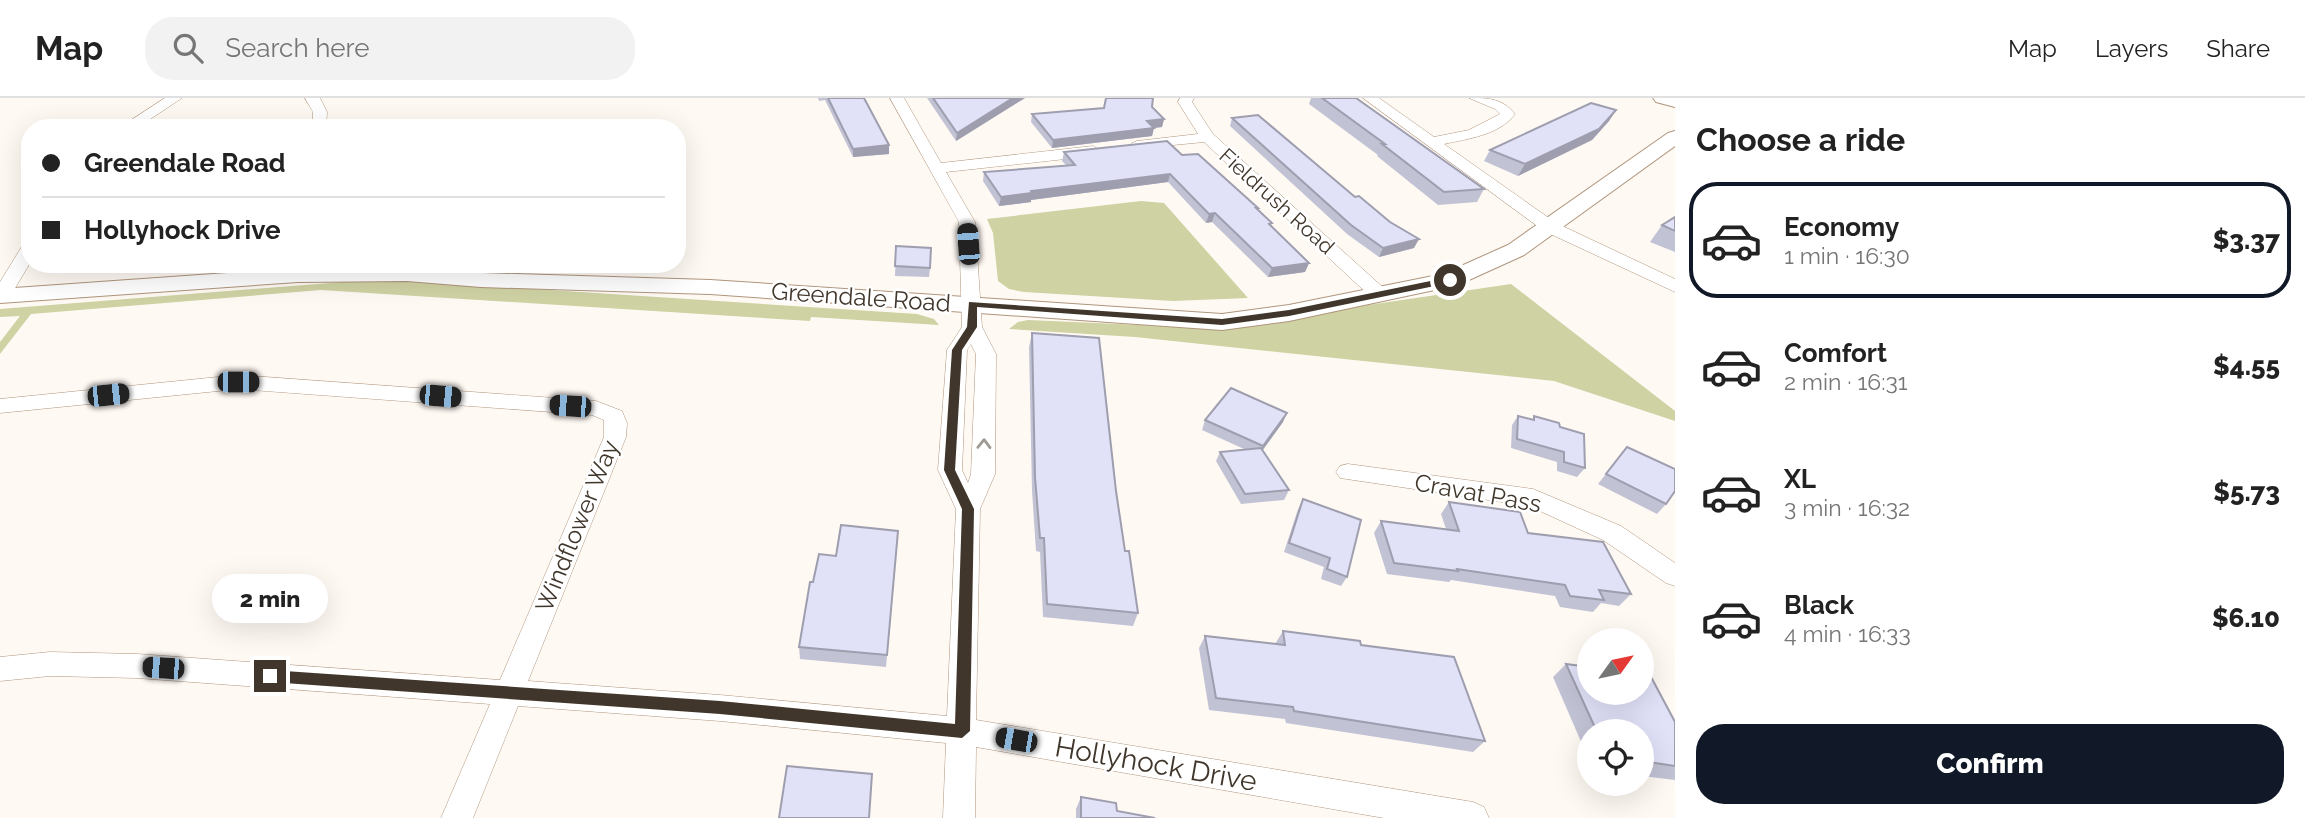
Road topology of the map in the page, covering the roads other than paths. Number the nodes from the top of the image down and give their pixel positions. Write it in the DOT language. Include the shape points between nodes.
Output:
graph roads {
  1 [pos="175,98"];
  2 [pos="312,98"];
  3 [pos="897,98"];
  4 [pos="1186,98"];
  5 [pos="1370,98"];
  6 [pos="1476,98"];
  7 [pos="1662,98"];
  8 [pos="1675,101"];
  9 [pos="141,119"];
  10 [pos="322,119"];
  11 [pos="1207,137"];
  12 [pos="1675,137"];
  13 [pos="1430,142"];
  14 [pos="936,168"];
  15 [pos="1550,227"];
  16 [pos="21,262"];
  17 [pos="1675,273"];
  18 [pos="1675,286"];
  19 [pos="1380,295"];
  20 [pos="1,296"];
  21 [pos="972,316"];
  22 [pos="0,406"];
  23 [pos="1348,472"];
  24 [pos="968,509"];
  25 [pos="1675,576"];
  26 [pos="0,669"];
  27 [pos="511,693"];
  28 [pos="962,731"];
  29 [pos="457,818"];
  30 [pos="959,818"];
  31 [pos="1473,818"];
  1 -- 9 [label="street"];
  2 -- 10 [label="street"];
  3 -- 14 [label="street"];
  4 -- 11 [label="street, Fieldrush Road"];
  5 -- 13 [label="street"];
  6 -- 13 [label="street" via="1500,106 1508,114 1473,134"];
  7 -- 8 [label="main road"];
  11 -- 14 [label="street"];
  11 -- 19 [label="street, Fieldrush Road"];
  12 -- 15 [label="street, Greendale Road"];
  13 -- 15 [label="street"];
  14 -- 21 [label="street" via="967,222"];
  15 -- 17 [label="street" via="1598,237"];
  15 -- 18 [label="street"];
  15 -- 19 [label="street, Greendale Road" via="1516,250 1450,280"];
  16 -- 20 [label="street"];
  19 -- 21 [label="street, Greendale Road" via="1222,322"];
  20 -- 21 [label="street, Greendale Road" via="370,274 710,287"];
  24 -- 21 [label="street, one-way" via="983,474 986,354"];
  21 -- 24 [label="street" via="957,350 950,470"];
  22 -- 27 [label="street, Windflower Way" via="248,382 605,410 614,416 615,437"];
  23 -- 25 [label="street, Cravat Pass" via="1533,498 1612,533"];
  24 -- 28 [label="street"];
  26 -- 27 [label="street, Hollyhock Drive" via="50,664 137,666"];
  27 -- 28 [label="street, Hollyhock Drive"];
  27 -- 29 [label="street, Windflower Way"];
  28 -- 30 [label="street"];
  28 -- 31 [label="street, Hollyhock Drive"];
}
